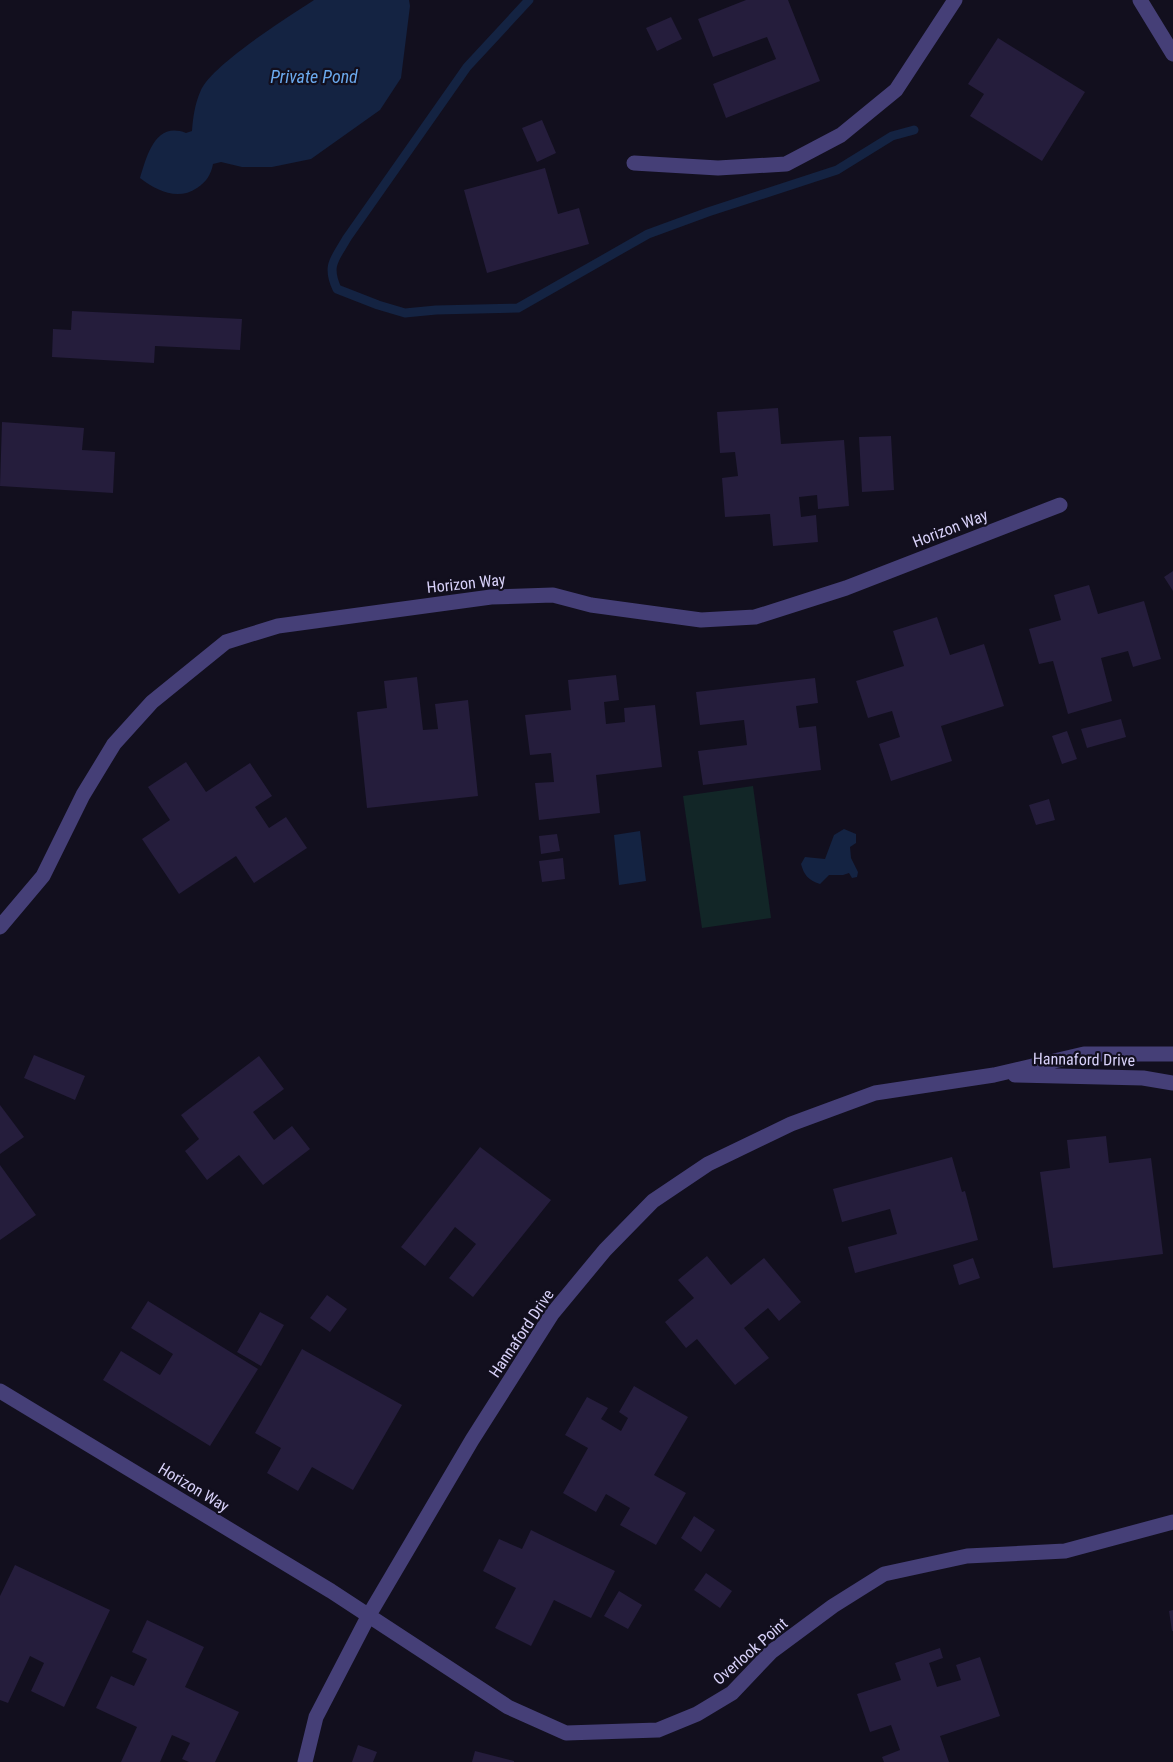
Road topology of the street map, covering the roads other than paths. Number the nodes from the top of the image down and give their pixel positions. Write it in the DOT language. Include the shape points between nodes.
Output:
graph roads {
  1 [pos="956,0"];
  2 [pos="1140,0"];
  3 [pos="1173,54"];
  4 [pos="634,163"];
  5 [pos="1060,505"];
  6 [pos="0,927"];
  7 [pos="1173,1054"];
  8 [pos="994,1075"];
  9 [pos="1173,1083"];
  10 [pos="0,1391"];
  11 [pos="1173,1522"];
  12 [pos="369,1615"];
  13 [pos="305,1762"];
  1 -- 4 [label="street" via="896,90 841,135 786,164 718,168"];
  2 -- 3 [label="street"];
  5 -- 6 [label="street, Horizon Way" via="846,588 754,617 701,620 553,596 491,597 278,626 226,642 152,702 114,744 83,795 43,876"];
  7 -- 8 [label="street, Hannaford Drive" via="1084,1054"];
  8 -- 9 [label="street, Hannaford Drive" via="1143,1078"];
  8 -- 12 [label="street, Hannaford Drive" via="875,1093 791,1124 708,1164 652,1202 605,1250 552,1314"];
  10 -- 12 [label="street, Horizon Way"];
  11 -- 12 [label="street, Overlook Point" via="1065,1551 967,1556 884,1574 771,1652 732,1694 658,1730 566,1733 508,1707"];
  12 -- 13 [label="street, Hannaford Drive" via="316,1717"];
}
